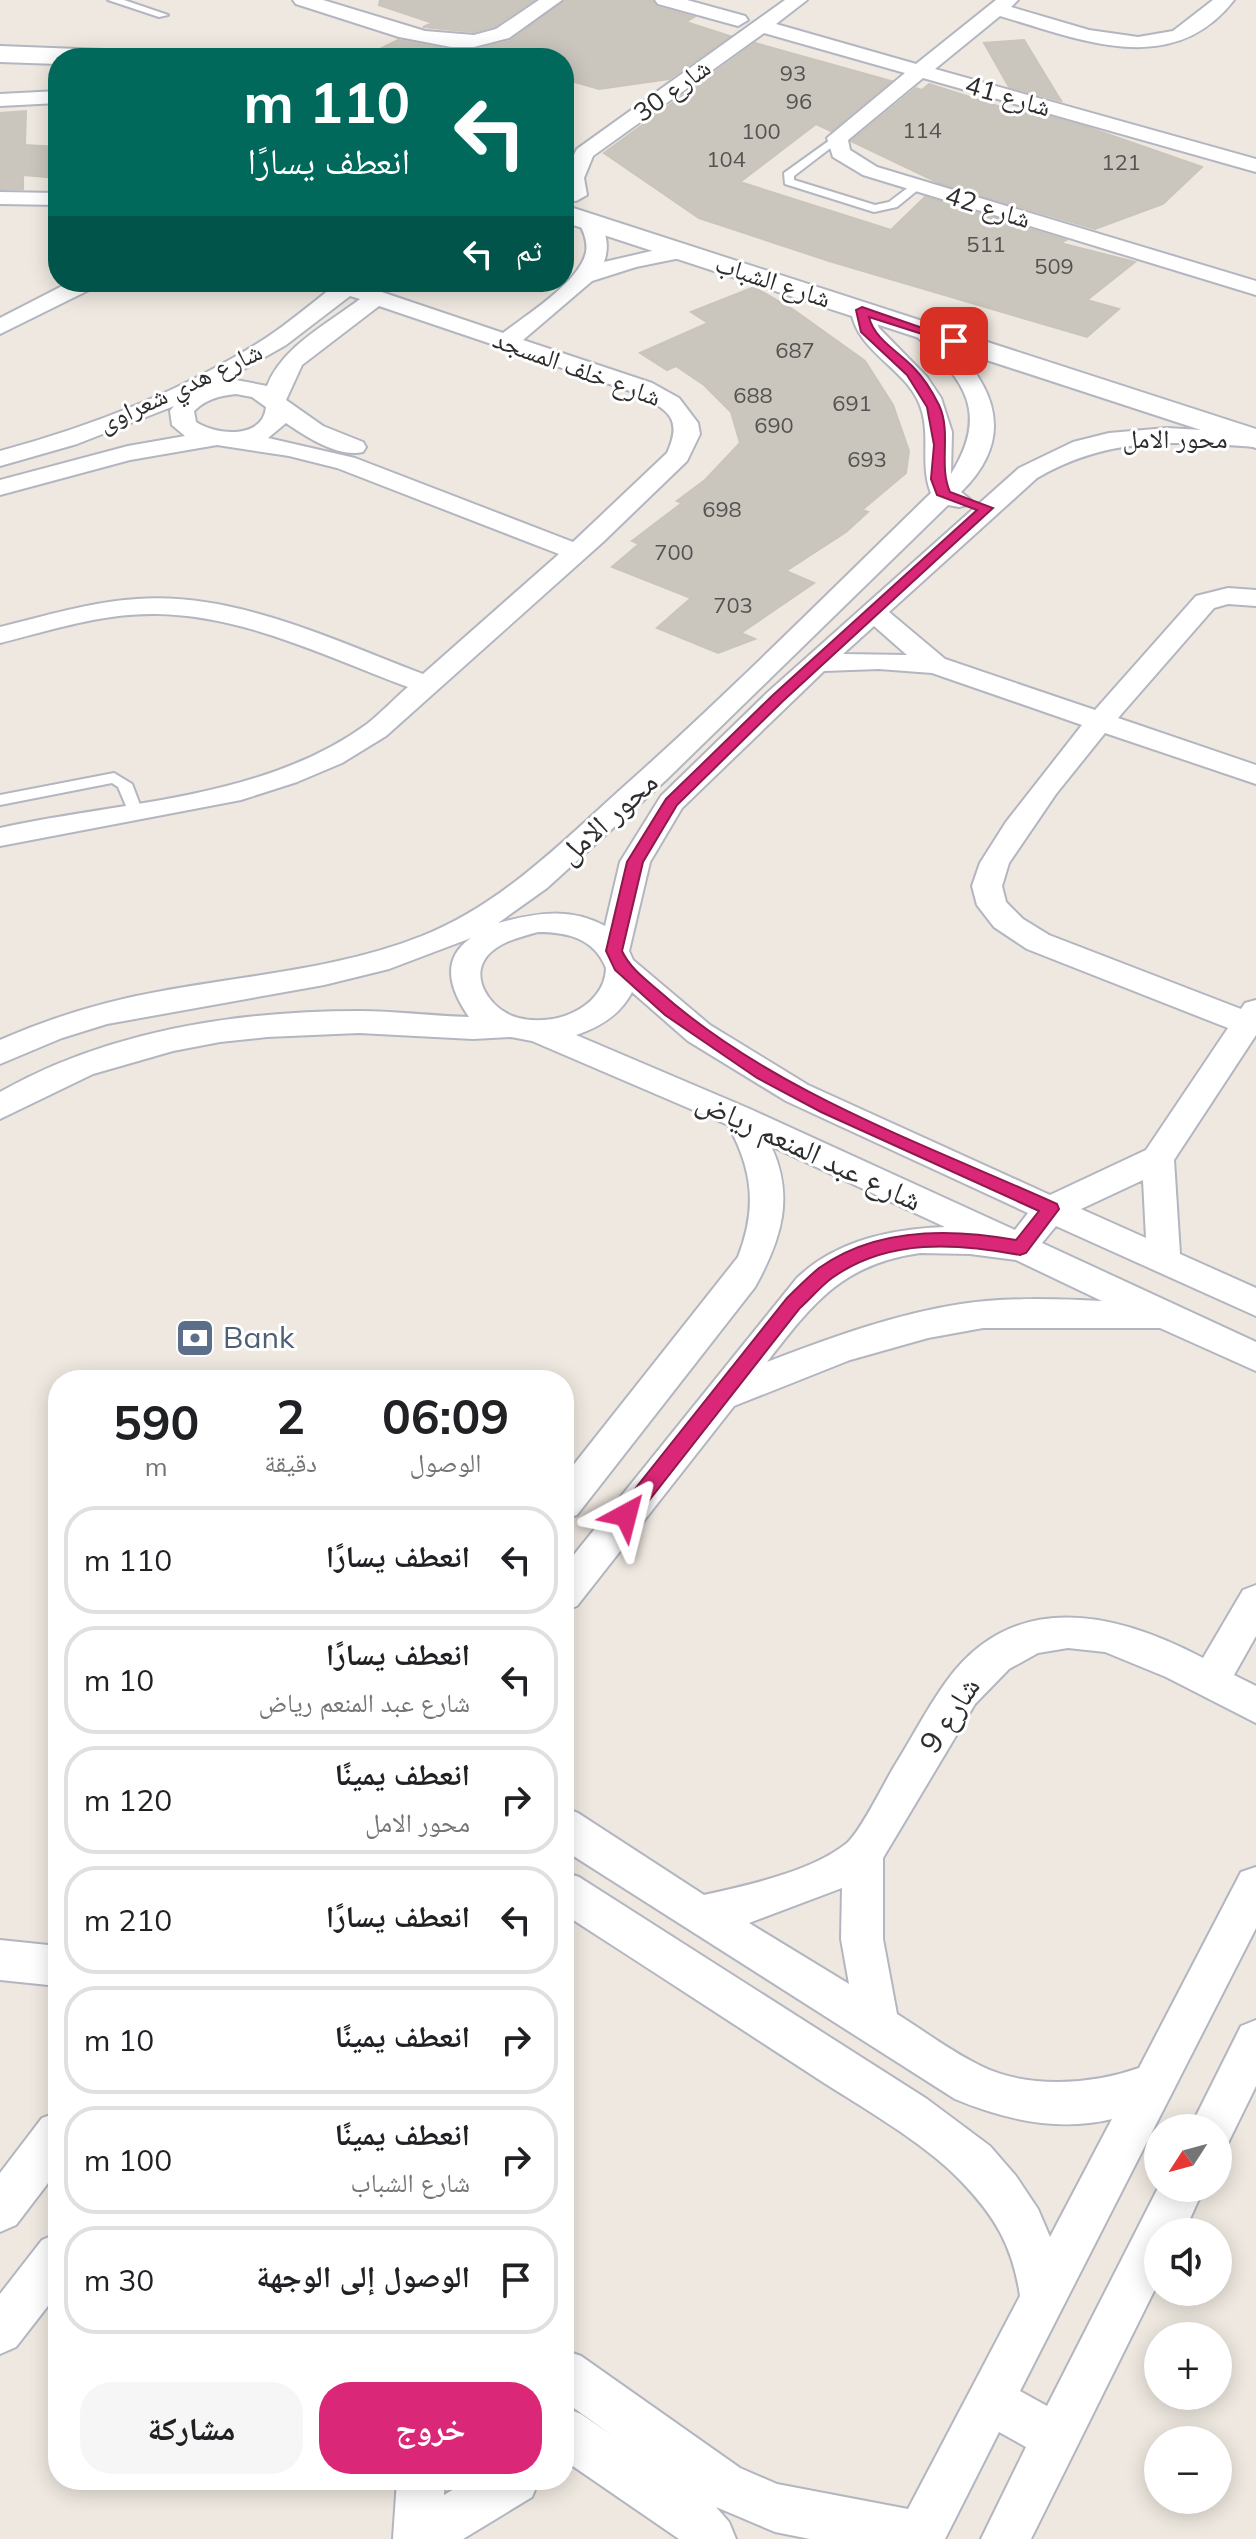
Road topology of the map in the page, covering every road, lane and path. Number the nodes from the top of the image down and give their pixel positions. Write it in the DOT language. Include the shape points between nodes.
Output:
graph roads {
  1 [pos="113,0"];
  2 [pos="303,0"];
  3 [pos="552,0"];
  4 [pos="665,0"];
  5 [pos="765,0"];
  6 [pos="1224,0"];
  7 [pos="792,3"];
  8 [pos="1002,5"];
  9 [pos="163,15"];
  10 [pos="738,20"];
  11 [pos="760,26"];
  12 [pos="0,54"];
  13 [pos="48,56"];
  14 [pos="0,68"];
  15 [pos="48,70"];
  16 [pos="919,71"];
  17 [pos="48,98"];
  18 [pos="0,100"];
  19 [pos="585,128"];
  20 [pos="609,136"];
  21 [pos="574,137"];
  22 [pos="837,138"];
  23 [pos="1256,166"];
  24 [pos="574,175"];
  25 [pos="918,185"];
  26 [pos="0,198"];
  27 [pos="48,199"];
  28 [pos="574,205"];
  29 [pos="574,205"];
  30 [pos="574,207"];
  31 [pos="682,251"];
  32 [pos="585,276"];
  33 [pos="574,285"];
  34 [pos="1256,288"];
  35 [pos="68,292"];
  36 [pos="330,292"];
  37 [pos="358,292"];
  38 [pos="566,292"];
  39 [pos="376,298"];
  40 [pos="871,302"];
  41 [pos="0,327"];
  42 [pos="924,331"];
  43 [pos="507,341"];
  44 [pos="208,385"];
  45 [pos="276,404"];
  46 [pos="182,411"];
  47 [pos="1256,414"];
  48 [pos="125,416"];
  49 [pos="222,439"];
  50 [pos="1256,440"];
  51 [pos="0,459"];
  52 [pos="0,488"];
  53 [pos="944,495"];
  54 [pos="986,508"];
  55 [pos="585,544"];
  56 [pos="1256,598"];
  57 [pos="874,612"];
  58 [pos="0,635"];
  59 [pos="817,663"];
  60 [pos="935,665"];
  61 [pos="427,685"];
  62 [pos="1099,723"];
  63 [pos="1256,775"];
  64 [pos="0,800"];
  65 [pos="134,810"];
  66 [pos="0,837"];
  67 [pos="508,905"];
  68 [pos="487,939"];
  69 [pos="430,944"];
  70 [pos="617,959"];
  71 [pos="1252,1017"];
  72 [pos="523,1028"];
  73 [pos="9,1045"];
  74 [pos="0,1107"];
  75 [pos="739,1117"];
  76 [pos="1158,1159"];
  77 [pos="1050,1209"];
  78 [pos="1020,1248"];
  79 [pos="1164,1261"];
  80 [pos="1256,1303"];
  81 [pos="1170,1317"];
  82 [pos="1256,1357"];
  83 [pos="720,1396"];
  84 [pos="625,1430"];
  85 [pos="673,1454"];
  86 [pos="574,1492"];
  87 [pos="574,1582"];
  88 [pos="1256,1601"];
  89 [pos="1210,1682"];
  90 [pos="1256,1706"];
  91 [pos="574,1833"];
  92 [pos="598,1851"];
  93 [pos="863,1855"];
  94 [pos="574,1880"];
  95 [pos="1256,1886"];
  96 [pos="574,1897"];
  97 [pos="700,1915"];
  98 [pos="0,1960"];
  99 [pos="48,1965"];
  100 [pos="878,2028"];
  101 [pos="1256,2041"];
  102 [pos="941,2068"];
  103 [pos="1153,2085"];
  104 [pos="911,2114"];
  105 [pos="1219,2114"];
  106 [pos="48,2147"];
  107 [pos="0,2209"];
  108 [pos="1144,2264"];
  109 [pos="48,2269"];
  110 [pos="1043,2299"];
  111 [pos="0,2331"];
  112 [pos="574,2383"];
  113 [pos="991,2401"];
  114 [pos="1056,2438"];
  115 [pos="574,2444"];
  116 [pos="420,2490"];
  117 [pos="498,2490"];
  118 [pos="712,2517"];
  119 [pos="920,2537"];
  120 [pos="417,2539"];
  121 [pos="1005,2539"];
  1 -- 9 [label="lane"];
  2 -- 3 [label="street" via="435,40 463,42 499,35"];
  4 -- 10 [label="street"];
  5 -- 7 [label="street"];
  5 -- 10 [label="street, شارع 30"];
  6 -- 8 [label="street" via="1177,37 1141,43 1113,40"];
  7 -- 11 [label="street, شارع 30"];
  8 -- 16 [label="street"];
  10 -- 19 [label="street, شارع 30"];
  11 -- 16 [label="street, شارع 41"];
  11 -- 20 [label="street, شارع 30"];
  12 -- 13 [label="street"];
  14 -- 15 [label="street"];
  16 -- 22 [label="street"];
  16 -- 23 [label="street, شارع 41"];
  17 -- 18 [label="street"];
  19 -- 20 [label="street"];
  19 -- 21 [label="street, شارع 30"];
  20 -- 24 [label="street, شارع 30" via="578,161"];
  22 -- 25 [label="street, شارع 42" via="840,153 857,166"];
  22 -- 25 [label="lane" via="788,175 789,182 874,209 893,205"];
  25 -- 34 [label="street, شارع 42"];
  26 -- 27 [label="street"];
  28 -- 31 [label="street, شارع الشباب"];
  29 -- 40 [label="street, شارع الشباب"];
  30 -- 32 [label="street, شارع 30" via="597,243"];
  31 -- 32 [label="street"];
  31 -- 40 [label="street, شارع الشباب"];
  32 -- 33 [label="street"];
  35 -- 41 [label="street"];
  36 -- 44 [label="street, شارع هدي شعراوى" via="270,345"];
  37 -- 39 [label="street, شارع خلف المسجد"];
  38 -- 43 [label="street"];
  39 -- 43 [label="street, شارع خلف المسجد"];
  39 -- 45 [label="street, شارع هدي شعراوى" via="294,360 284,373"];
  40 -- 42 [label="street, شارع الشباب"];
  40 -- 47 [label="street, شارع الشباب"];
  40 -- 53 [label="street" via="866,329 912,372 934,407 938,479"];
  42 -- 50 [label="street, شارع الشباب"];
  42 -- 53 [label="street, محور الامل" via="965,369 984,416 971,464"];
  43 -- 55 [label="street, شارع خلف المسجد" via="644,388 671,403 686,423 688,434 678,456"];
  44 -- 45 [label="street" via="252,389"];
  44 -- 46 [label="street"];
  44 -- 48 [label="street, شارع هدي شعراوى"];
  45 -- 49 [label="street, شارع هدي شعراوى" via="274,423 267,429"];
  45 -- 55 [label="street" via="328,437"];
  46 -- 48 [label="street"];
  46 -- 49 [label="street" via="191,432"];
  48 -- 51 [label="street, شارع هدي شعراوى"];
  49 -- 52 [label="street, شارع هدي شعراوى" via="128,453"];
  49 -- 55 [label="street, شارع هدي شعراوى" via="317,454"];
  50 -- 54 [label="street, محور الامل" via="1180,434 1101,441 1048,459"];
  53 -- 54 [label="street"];
  53 -- 67 [label="street, محور الامل" via="649,781"];
  54 -- 57 [label="street, محور الامل"];
  55 -- 61 [label="street, شارع خلف المسجد"];
  56 -- 62 [label="street" via="1228,596 1205,602"];
  57 -- 59 [label="street, محور الامل"];
  57 -- 60 [label="street"];
  58 -- 61 [label="street" via="125,608 187,607 244,618"];
  59 -- 60 [label="street"];
  59 -- 70 [label="street, محور الامل" via="671,802 635,862"];
  60 -- 62 [label="street"];
  61 -- 65 [label="street, شارع خلف المسجد" via="352,746 297,774 219,797"];
  62 -- 63 [label="street"];
  62 -- 71 [label="street" via="1008,839 986,883 990,903 1010,925 1038,942"];
  64 -- 65 [label="lane" via="114,778 125,784"];
  65 -- 66 [label="street, شارع خلف المسجد"];
  67 -- 68 [label="street"];
  67 -- 69 [label="street, محور الامل"];
  68 -- 69 [label="street"];
  68 -- 70 [label="street" via="526,923 561,923 601,938"];
  68 -- 72 [label="street" via="465,967 466,991 491,1018"];
  69 -- 73 [label="street, محور الامل" via="340,972 130,1009"];
  70 -- 72 [label="street" via="621,983 601,1013 570,1026"];
  70 -- 77 [label="street, شارع عبد المنعم رياض" via="699,1033 763,1074"];
  71 -- 76 [label="street"];
  72 -- 74 [label="street, شارع عبد المنعم رياض" via="334,1022 243,1030 98,1060"];
  72 -- 75 [label="street, شارع عبد المنعم رياض"];
  75 -- 78 [label="street, شارع عبد المنعم رياض"];
  75 -- 84 [label="street" via="756,1143 770,1197 758,1252"];
  76 -- 77 [label="street"];
  76 -- 79 [label="street"];
  77 -- 78 [label="street"];
  77 -- 79 [label="street, شارع عبد المنعم رياض"];
  78 -- 81 [label="street, شارع عبد المنعم رياض"];
  78 -- 83 [label="street" via="969,1238 916,1239 869,1251 826,1273 794,1303"];
  79 -- 80 [label="street, شارع عبد المنعم رياض"];
  81 -- 82 [label="street, شارع عبد المنعم رياض"];
  81 -- 83 [label="street" via="1039,1312 959,1318 869,1340"];
  83 -- 85 [label="street"];
  84 -- 85 [label="street"];
  84 -- 86 [label="street"];
  85 -- 87 [label="street"];
  88 -- 89 [label="street"];
  89 -- 90 [label="street, شارع 9"];
  89 -- 93 [label="street, شارع 9" via="1107,1634 1049,1634 1022,1641 997,1654 961,1692"];
  91 -- 92 [label="street"];
  92 -- 94 [label="street"];
  92 -- 97 [label="street"];
  93 -- 97 [label="street" via="804,1887"];
  93 -- 100 [label="street" via="862,1939"];
  95 -- 103 [label="street"];
  96 -- 104 [label="street"];
  97 -- 100 [label="street"];
  98 -- 99 [label="street"];
  100 -- 102 [label="street"];
  101 -- 105 [label="street"];
  102 -- 103 [label="street" via="1000,2095 1043,2103 1095,2103"];
  102 -- 104 [label="street"];
  103 -- 110 [label="street"];
  104 -- 110 [label="street" via="974,2162 1000,2192 1038,2262"];
  106 -- 107 [label="street"];
  108 -- 114 [label="street"];
  109 -- 111 [label="street"];
  110 -- 113 [label="street"];
  112 -- 118 [label="street"];
  113 -- 114 [label="street"];
  113 -- 119 [label="street"];
  114 -- 121 [label="street"];
  115 -- 118 [label="street"];
  116 -- 120 [label="street"];
  117 -- 120 [label="street"];
  118 -- 119 [label="street" via="775,2508"];
}
